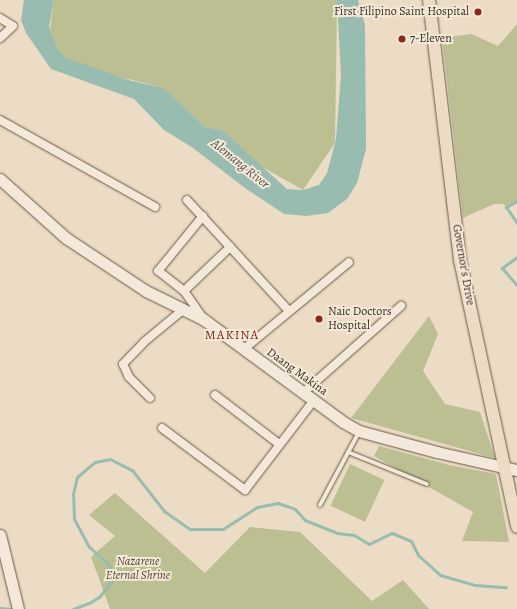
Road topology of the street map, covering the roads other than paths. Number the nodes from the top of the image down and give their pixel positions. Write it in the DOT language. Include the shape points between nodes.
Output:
graph roads {
  1 [pos="429,0"];
  2 [pos="0,18"];
  3 [pos="0,38"];
  4 [pos="0,120"];
  5 [pos="0,179"];
  6 [pos="187,200"];
  7 [pos="155,207"];
  8 [pos="204,216"];
  9 [pos="230,247"];
  10 [pos="349,262"];
  11 [pos="184,291"];
  12 [pos="401,306"];
  13 [pos="184,309"];
  14 [pos="288,310"];
  15 [pos="204,319"];
  16 [pos="244,349"];
  17 [pos="304,392"];
  18 [pos="215,395"];
  19 [pos="150,398"];
  20 [pos="314,400"];
  21 [pos="162,428"];
  22 [pos="359,431"];
  23 [pos="279,444"];
  24 [pos="348,452"];
  25 [pos="505,467"];
  26 [pos="517,470"];
  27 [pos="427,484"];
  28 [pos="320,505"];
  29 [pos="517,528"];
  30 [pos="0,535"];
  31 [pos="17,607"];
  1 -- 25 [label="main road, Governor's Drive" via="460,260"];
  2 -- 3 [label="street" via="13,26"];
  4 -- 7 [label="street"];
  5 -- 13 [label="street, Daang Makina" via="66,238 146,291"];
  6 -- 8 [label="street"];
  8 -- 9 [label="street"];
  8 -- 11 [label="street" via="158,271"];
  9 -- 11 [label="street"];
  9 -- 14 [label="street"];
  10 -- 14 [label="street"];
  11 -- 15 [label="street"];
  12 -- 17 [label="street"];
  13 -- 15 [label="street, Daang Makina"];
  13 -- 19 [label="street" via="144,342 124,364 129,377"];
  14 -- 16 [label="street"];
  15 -- 16 [label="street, Daang Makina"];
  16 -- 17 [label="street, Daang Makina"];
  17 -- 20 [label="street, Daang Makina"];
  18 -- 23 [label="street"];
  20 -- 22 [label="street, Daang Makina"];
  20 -- 23 [label="street"];
  21 -- 23 [label="street" via="245,490"];
  22 -- 24 [label="lane"];
  22 -- 25 [label="street, Daang Makina"];
  24 -- 27 [label="lane"];
  24 -- 28 [label="lane"];
  25 -- 26 [label="street, Daang Makina"];
  25 -- 29 [label="main road, Governor's Drive"];
  30 -- 31 [label="street"];
}
